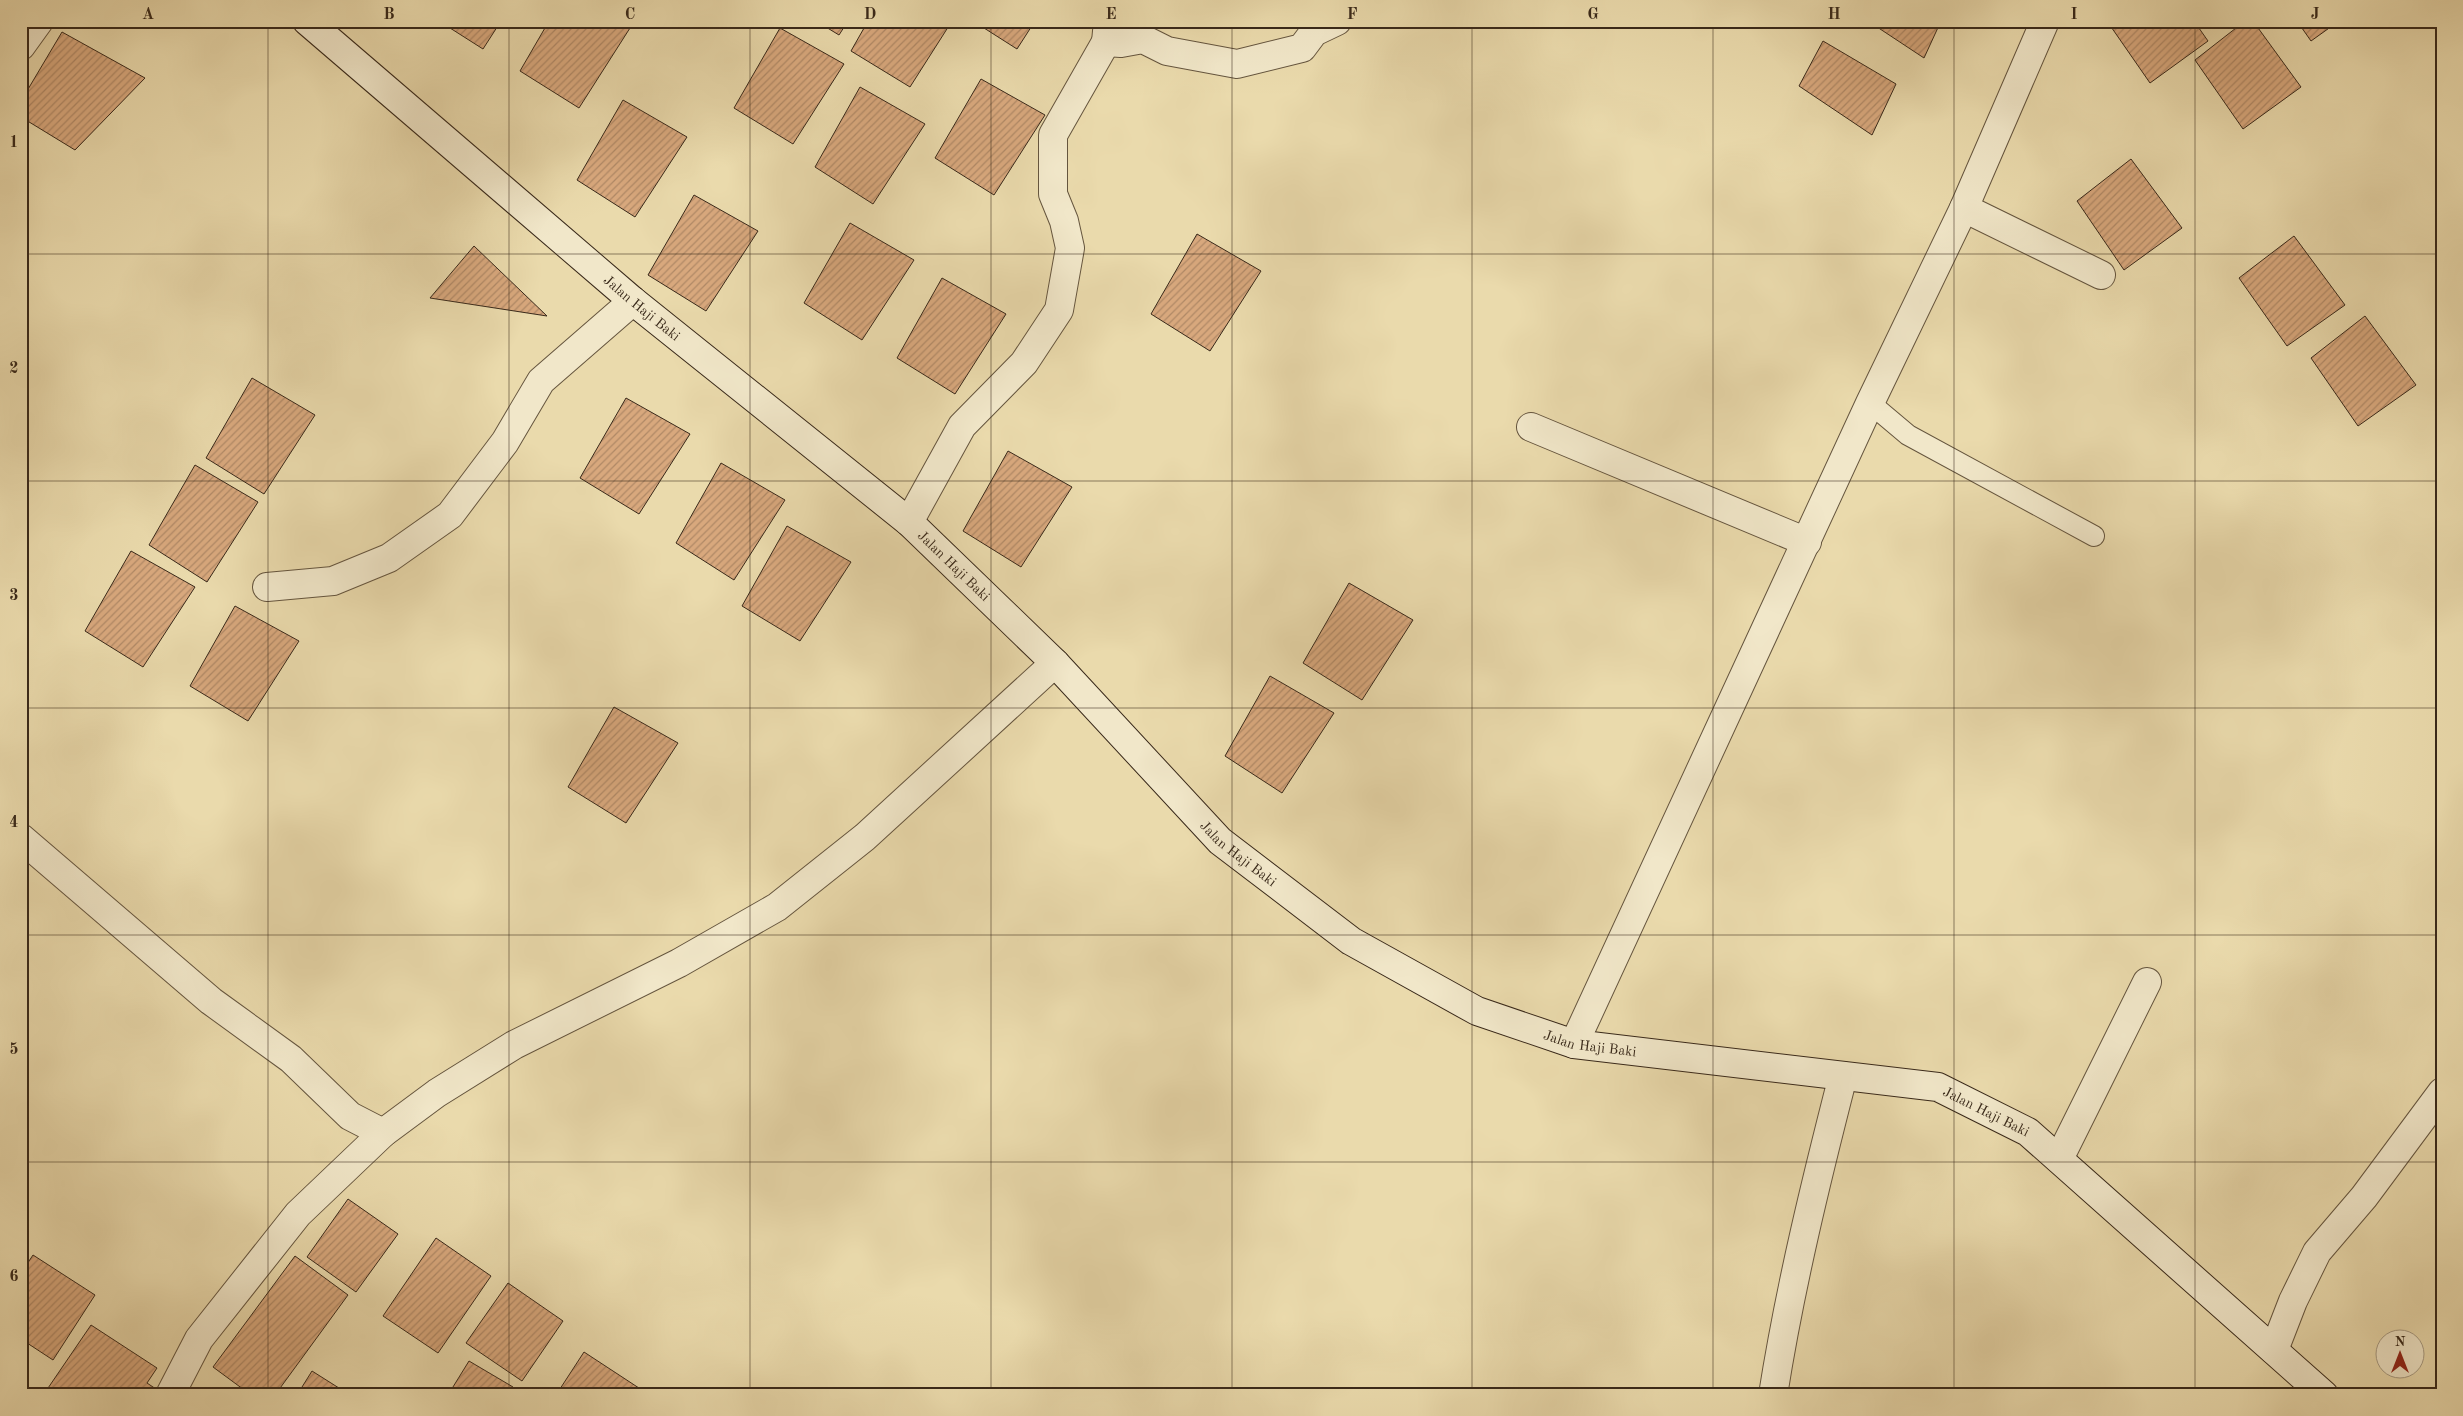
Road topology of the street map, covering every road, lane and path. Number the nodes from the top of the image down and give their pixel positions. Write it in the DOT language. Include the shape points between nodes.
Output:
graph roads {
  1 [pos="39,21"];
  2 [pos="1337,21"];
  3 [pos="2045,21"];
  4 [pos="318,25"];
  5 [pos="1107,32"];
  6 [pos="21,46"];
  7 [pos="1964,208"];
  8 [pos="2101,275"];
  9 [pos="633,301"];
  10 [pos="1870,403"];
  11 [pos="1531,427"];
  12 [pos="909,522"];
  13 [pos="2094,536"];
  14 [pos="1807,542"];
  15 [pos="267,587"];
  16 [pos="1055,663"];
  17 [pos="21,838"];
  18 [pos="2147,982"];
  19 [pos="1574,1044"];
  20 [pos="1843,1076"];
  21 [pos="2442,1092"];
  22 [pos="383,1133"];
  23 [pos="2059,1159"];
  24 [pos="2274,1350"];
  25 [pos="170,1395"];
  26 [pos="1773,1395"];
  27 [pos="2324,1395"];
  1 -- 6 [label="street"];
  2 -- 5 [label="street" via="1314,32 1302,48 1238,64 1167,51 1143,38 1121,43"];
  3 -- 7 [label="street"];
  4 -- 9 [label="street, Jalan Haji Baki"];
  5 -- 12 [label="street" via="1053,135 1053,194 1070,248 1059,310 1024,363 962,426"];
  7 -- 8 [label="street"];
  7 -- 10 [label="street"];
  9 -- 12 [label="street, Jalan Haji Baki"];
  9 -- 15 [label="street" via="541,381 504,442 450,515 389,558 333,580"];
  10 -- 13 [label="lane" via="1908,435"];
  10 -- 14 [label="street"];
  11 -- 14 [label="street"];
  12 -- 16 [label="street, Jalan Haji Baki"];
  14 -- 19 [label="street"];
  16 -- 19 [label="street, Jalan Haji Baki" via="1220,841 1351,941 1478,1011"];
  16 -- 22 [label="street" via="864,837 777,907 679,963 514,1045 437,1093"];
  17 -- 22 [label="street" via="211,1000 291,1060 350,1116"];
  18 -- 23 [label="street"];
  19 -- 20 [label="street, Jalan Haji Baki"];
  20 -- 23 [label="street, Jalan Haji Baki" via="1938,1087 2028,1132"];
  20 -- 26 [label="street" via="1787,1307"];
  21 -- 24 [label="street" via="2364,1197 2317,1252"];
  22 -- 25 [label="street" via="298,1214 199,1339"];
  23 -- 24 [label="street, Jalan Haji Baki"];
  24 -- 27 [label="street, Jalan Haji Baki"];
}
